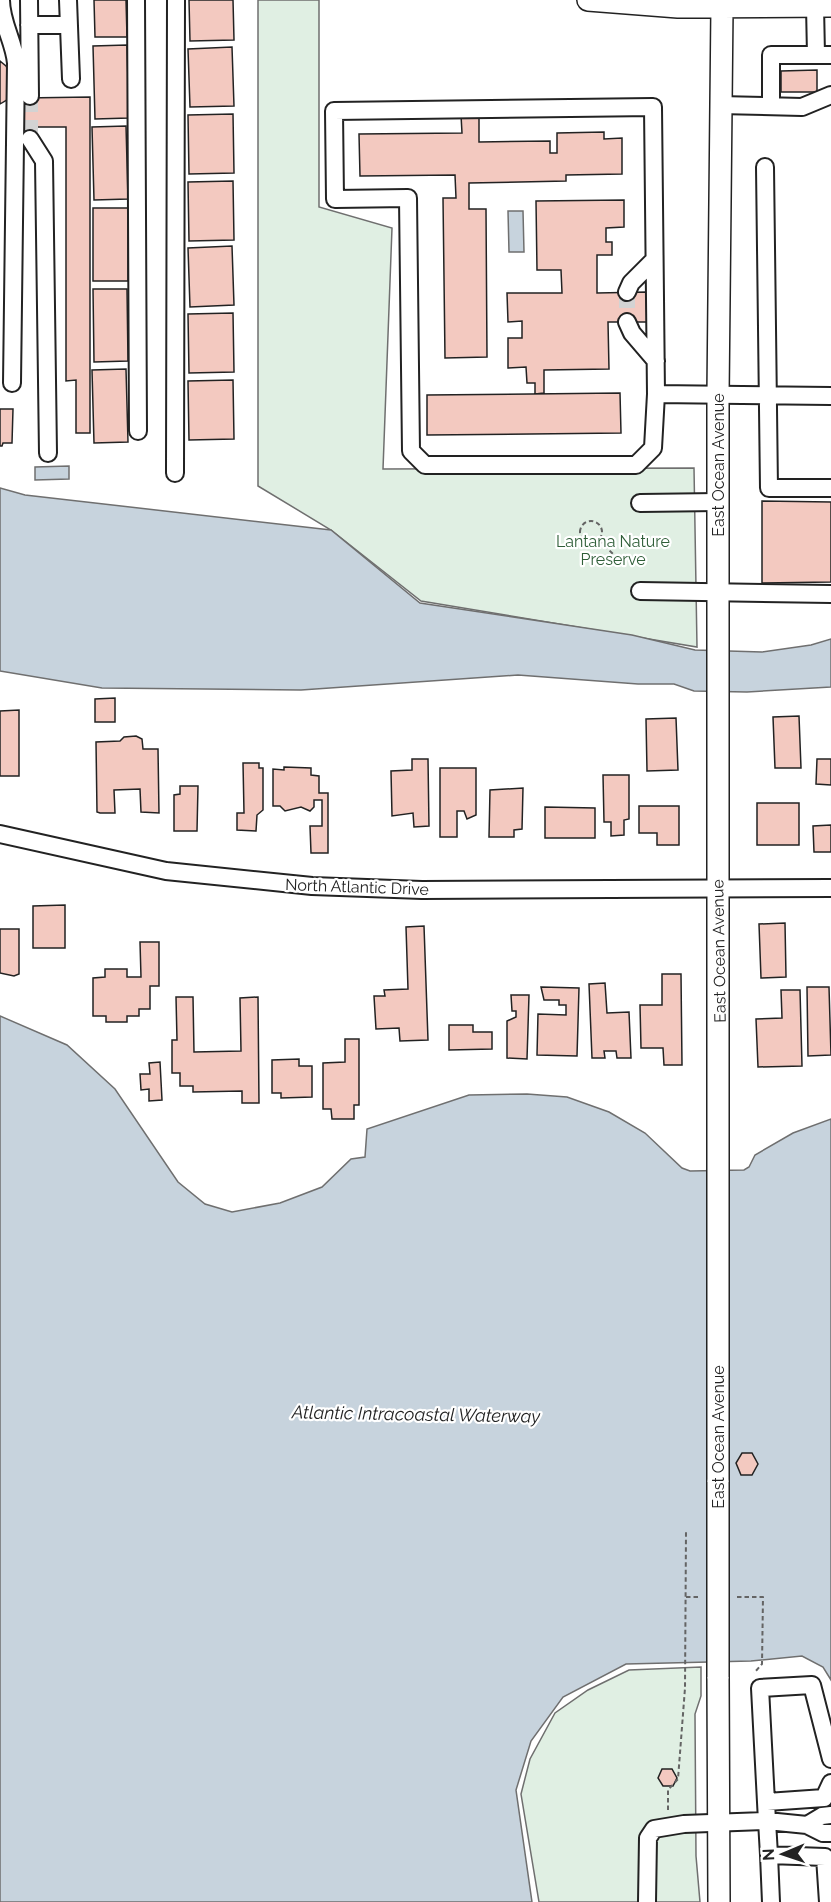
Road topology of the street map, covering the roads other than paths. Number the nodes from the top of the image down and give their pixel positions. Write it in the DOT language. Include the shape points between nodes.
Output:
graph roads {
  1 [pos="29,0"];
  2 [pos="69,0"];
  3 [pos="136,0"];
  4 [pos="176,0"];
  5 [pos="588,0"];
  6 [pos="722,3"];
  7 [pos="823,6"];
  8 [pos="1,8"];
  9 [pos="29,25"];
  10 [pos="69,25"];
  11 [pos="824,55"];
  12 [pos="70,78"];
  13 [pos="831,95"];
  14 [pos="30,96"];
  15 [pos="719,105"];
  16 [pos="771,106"];
  17 [pos="30,140"];
  18 [pos="765,167"];
  19 [pos="654,260"];
  20 [pos="627,292"];
  21 [pos="627,322"];
  22 [pos="656,361"];
  23 [pos="12,383"];
  24 [pos="656,394"];
  25 [pos="718,396"];
  26 [pos="768,396"];
  27 [pos="831,396"];
  28 [pos="138,431"];
  29 [pos="48,453"];
  30 [pos="176,473"];
  31 [pos="831,488"];
  32 [pos="640,502"];
  33 [pos="718,502"];
  34 [pos="640,591"];
  35 [pos="718,591"];
  36 [pos="831,594"];
  37 [pos="0,834"];
  38 [pos="718,888"];
  39 [pos="831,888"];
  40 [pos="831,1759"];
  41 [pos="831,1783"];
  42 [pos="767,1802"];
  43 [pos="831,1815"];
  44 [pos="767,1821"];
  45 [pos="718,1822"];
  46 [pos="807,1825"];
  47 [pos="831,1833"];
  48 [pos="769,1855"];
  49 [pos="646,1902"];
  50 [pos="719,1902"];
  51 [pos="771,1902"];
  52 [pos="828,1902"];
  1 -- 9 [label="street"];
  2 -- 10 [label="street"];
  3 -- 28 [label="street"];
  4 -- 30 [label="street"];
  5 -- 6 [label="main road" via="678,7"];
  6 -- 7 [label="main road"];
  6 -- 15 [label="main road, East Ocean Avenue"];
  7 -- 11 [label="street"];
  8 -- 23 [label="street" via="16,63"];
  9 -- 10 [label="street"];
  9 -- 14 [label="street"];
  10 -- 12 [label="street"];
  11 -- 16 [label="street" via="771,55"];
  13 -- 16 [label="street" via="802,107"];
  15 -- 16 [label="street"];
  15 -- 25 [label="main road, East Ocean Avenue"];
  17 -- 29 [label="street" via="44,161"];
  18 -- 26 [label="street"];
  19 -- 20 [label="street"];
  19 -- 22 [label="street"];
  19 -- 24 [label="street" via="652,107 334,111 335,199 408,198 411,451 425,465 636,465 653,448"];
  21 -- 22 [label="street"];
  22 -- 24 [label="street"];
  24 -- 25 [label="street"];
  25 -- 26 [label="street"];
  25 -- 33 [label="main road, East Ocean Avenue"];
  26 -- 27 [label="street"];
  26 -- 31 [label="street" via="769,488"];
  32 -- 33 [label="street"];
  33 -- 35 [label="main road, East Ocean Avenue"];
  34 -- 35 [label="street"];
  35 -- 36 [label="street"];
  35 -- 38 [label="main road, East Ocean Avenue"];
  37 -- 38 [label="street, North Atlantic Drive" via="166,871 312,886 422,890"];
  38 -- 39 [label="street, North Atlantic Drive"];
  38 -- 45 [label="main road, East Ocean Avenue, bridge"];
  40 -- 42 [label="street" via="812,1685 760,1688"];
  41 -- 42 [label="street" via="824,1798"];
  42 -- 44 [label="street"];
  43 -- 46 [label="street" via="822,1815"];
  44 -- 45 [label="street"];
  44 -- 46 [label="street"];
  44 -- 48 [label="street"];
  45 -- 49 [label="street" via="654,1829 648,1838"];
  45 -- 50 [label="main road, East Ocean Avenue"];
  46 -- 47 [label="street"];
  48 -- 51 [label="street"];
  48 -- 52 [label="street" via="825,1857"];
}
